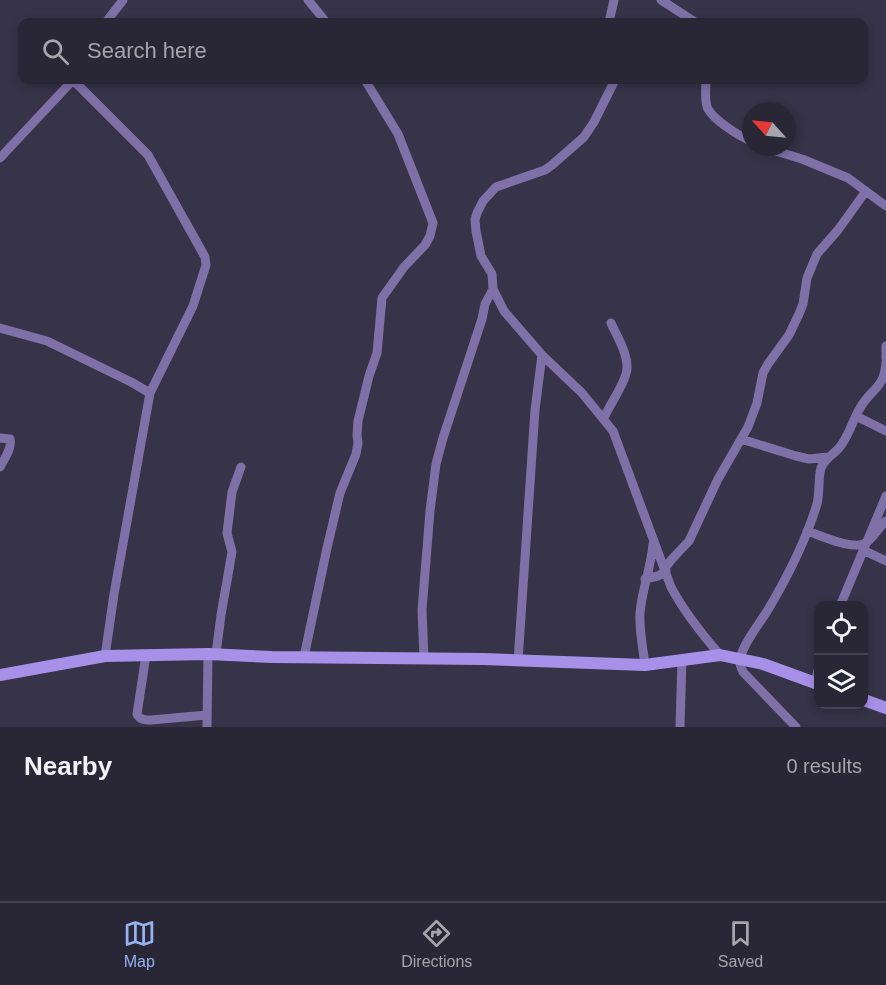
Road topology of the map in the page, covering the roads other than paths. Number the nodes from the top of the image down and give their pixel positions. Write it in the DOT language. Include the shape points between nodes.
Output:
graph roads {
  1 [pos="123,0"];
  2 [pos="308,0"];
  3 [pos="614,0"];
  4 [pos="661,0"];
  5 [pos="109,18"];
  6 [pos="323,18"];
  7 [pos="610,18"];
  8 [pos="689,18"];
  9 [pos="69,84"];
  10 [pos="77,84"];
  11 [pos="367,84"];
  12 [pos="613,84"];
  13 [pos="706,84"];
  14 [pos="742,135"];
  15 [pos="792,156"];
  16 [pos="0,158"];
  17 [pos="866,191"];
  18 [pos="886,206"];
  19 [pos="493,289"];
  20 [pos="611,323"];
  21 [pos="0,328"];
  22 [pos="886,346"];
  23 [pos="542,355"];
  24 [pos="886,360"];
  25 [pos="150,393"];
  26 [pos="611,402"];
  27 [pos="856,416"];
  28 [pos="603,418"];
  29 [pos="614,431"];
  30 [pos="886,431"];
  31 [pos="0,438"];
  32 [pos="741,439"];
  33 [pos="828,457"];
  34 [pos="809,459"];
  35 [pos="0,466"];
  36 [pos="241,467"];
  37 [pos="821,469"];
  38 [pos="886,496"];
  39 [pos="886,520"];
  40 [pos="807,531"];
  41 [pos="653,542"];
  42 [pos="865,546"];
  43 [pos="886,561"];
  44 [pos="665,570"];
  45 [pos="645,579"];
  46 [pos="842,601"];
  47 [pos="212,654"];
  48 [pos="146,655"];
  49 [pos="105,656"];
  50 [pos="720,656"];
  51 [pos="304,657"];
  52 [pos="424,658"];
  53 [pos="682,659"];
  54 [pos="740,659"];
  55 [pos="518,661"];
  56 [pos="645,665"];
  57 [pos="0,675"];
  58 [pos="814,678"];
  59 [pos="868,701"];
  60 [pos="886,708"];
  61 [pos="207,715"];
  62 [pos="207,727"];
  63 [pos="680,727"];
  64 [pos="796,727"];
  1 -- 5 [label="street"];
  2 -- 6 [label="street"];
  3 -- 7 [label="street"];
  4 -- 8 [label="street"];
  9 -- 16 [label="street"];
  10 -- 25 [label="street" via="147,155 207,265 193,306"];
  11 -- 51 [label="street" via="398,134 433,223 425,246 382,298 377,353 357,421 356,454 340,493"];
  12 -- 19 [label="street" via="590,130 572,148 545,170 496,187 483,201 475,220 476,231 481,256 492,274"];
  13 -- 14 [label="street" via="708,108"];
  15 -- 17 [label="street" via="848,178"];
  17 -- 18 [label="street"];
  17 -- 32 [label="street" via="817,254 799,314 768,364 755,411"];
  19 -- 23 [label="street" via="504,310"];
  19 -- 52 [label="street" via="436,464 422,610"];
  20 -- 26 [label="street" via="627,370"];
  21 -- 25 [label="street" via="47,341"];
  22 -- 24 [label="street"];
  23 -- 28 [label="street"];
  23 -- 55 [label="street"];
  24 -- 27 [label="street" via="882,381"];
  25 -- 49 [label="street"];
  26 -- 28 [label="street"];
  26 -- 29 [label="street"];
  27 -- 30 [label="street"];
  27 -- 33 [label="street" via="841,445"];
  28 -- 29 [label="street"];
  29 -- 41 [label="street"];
  31 -- 35 [label="street" via="11,442"];
  32 -- 34 [label="street"];
  32 -- 44 [label="street" via="692,537"];
  33 -- 34 [label="street"];
  33 -- 37 [label="street"];
  34 -- 37 [label="street"];
  36 -- 47 [label="street" via="231,503 227,532 232,552"];
  37 -- 40 [label="street" via="820,493"];
  38 -- 42 [label="street"];
  39 -- 42 [label="street"];
  40 -- 42 [label="street" via="849,545"];
  40 -- 54 [label="street" via="790,570"];
  41 -- 44 [label="street"];
  41 -- 45 [label="street"];
  42 -- 43 [label="street"];
  42 -- 46 [label="street"];
  44 -- 45 [label="street"];
  44 -- 50 [label="street" via="681,606"];
  45 -- 56 [label="street" via="639,617"];
  47 -- 48 [label="street"];
  47 -- 51 [label="street"];
  47 -- 61 [label="street"];
  48 -- 49 [label="street"];
  48 -- 61 [label="street" via="139,717 151,720"];
  49 -- 57 [label="street"];
  50 -- 53 [label="street"];
  50 -- 54 [label="street"];
  51 -- 52 [label="street"];
  52 -- 55 [label="street"];
  53 -- 56 [label="street"];
  53 -- 63 [label="street"];
  54 -- 58 [label="street"];
  54 -- 64 [label="street" via="743,672"];
  55 -- 56 [label="street"];
  59 -- 60 [label="street"];
  61 -- 62 [label="street"];
}
